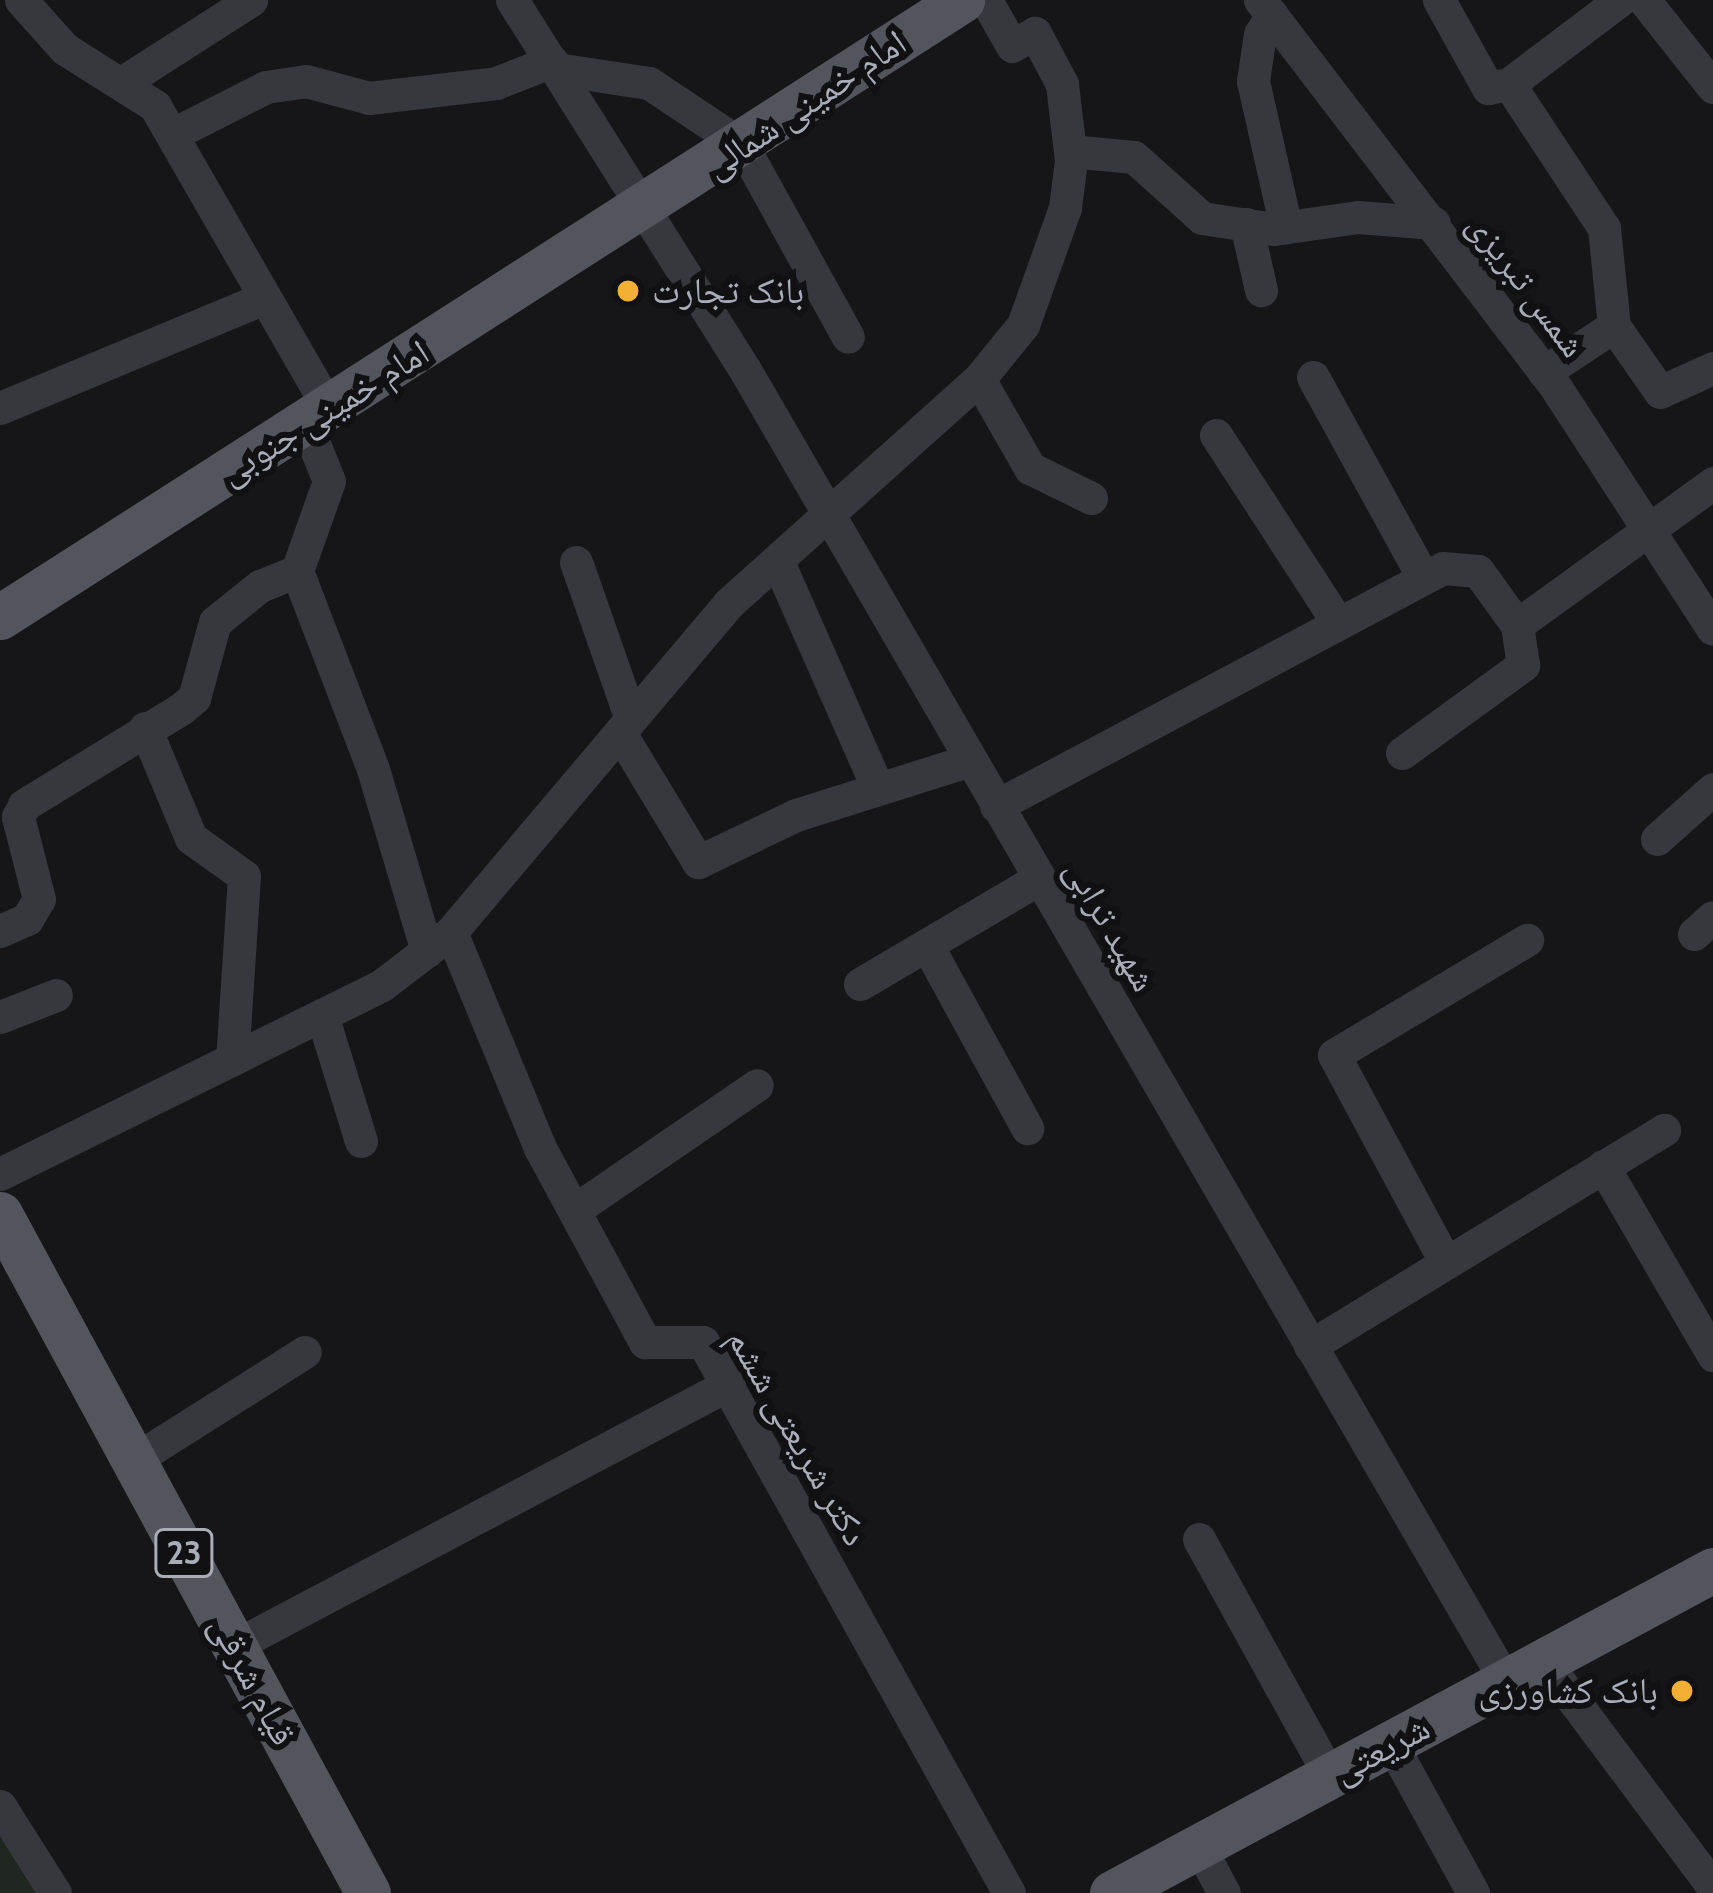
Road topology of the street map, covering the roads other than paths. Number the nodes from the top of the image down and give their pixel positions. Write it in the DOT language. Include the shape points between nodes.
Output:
graph roads {
  1 [pos="21,0"];
  2 [pos="250,0"];
  3 [pos="512,0"];
  4 [pos="962,0"];
  5 [pos="986,0"];
  6 [pos="1439,0"];
  7 [pos="1620,0"];
  8 [pos="1644,0"];
  9 [pos="1266,8"];
  10 [pos="554,65"];
  11 [pos="122,82"];
  12 [pos="1510,84"];
  13 [pos="1713,87"];
  14 [pos="175,133"];
  15 [pos="742,146"];
  16 [pos="1070,152"];
  17 [pos="648,208"];
  18 [pos="1434,223"];
  19 [pos="1246,224"];
  20 [pos="1286,227"];
  21 [pos="1261,290"];
  22 [pos="264,298"];
  23 [pos="1614,326"];
  24 [pos="848,337"];
  25 [pos="1713,368"];
  26 [pos="1544,372"];
  27 [pos="1312,377"];
  28 [pos="979,379"];
  29 [pos="0,408"];
  30 [pos="318,416"];
  31 [pos="1216,435"];
  32 [pos="1713,483"];
  33 [pos="1091,497"];
  34 [pos="829,521"];
  35 [pos="1646,528"];
  36 [pos="576,562"];
  37 [pos="778,562"];
  38 [pos="297,571"];
  39 [pos="1423,578"];
  40 [pos="1,614"];
  41 [pos="1337,621"];
  42 [pos="1517,626"];
  43 [pos="1713,629"];
  44 [pos="625,724"];
  45 [pos="145,728"];
  46 [pos="1402,753"];
  47 [pos="970,760"];
  48 [pos="878,789"];
  49 [pos="1713,789"];
  50 [pos="996,806"];
  51 [pos="1657,838"];
  52 [pos="1038,878"];
  53 [pos="0,931"];
  54 [pos="1527,940"];
  55 [pos="439,942"];
  56 [pos="927,945"];
  57 [pos="860,984"];
  58 [pos="56,995"];
  59 [pos="322,1015"];
  60 [pos="0,1016"];
  61 [pos="232,1060"];
  62 [pos="757,1085"];
  63 [pos="1027,1128"];
  64 [pos="1664,1130"];
  65 [pos="361,1142"];
  66 [pos="1604,1166"];
  67 [pos="0,1174"];
  68 [pos="576,1209"];
  69 [pos="0,1214"];
  70 [pos="1446,1263"];
  71 [pos="1310,1346"];
  72 [pos="305,1352"];
  73 [pos="1713,1355"];
  74 [pos="729,1384"];
  75 [pos="134,1460"];
  76 [pos="1199,1539"];
  77 [pos="1713,1570"];
  78 [pos="234,1646"];
  79 [pos="1525,1671"];
  80 [pos="1391,1743"];
  81 [pos="1330,1776"];
  82 [pos="0,1806"];
  83 [pos="1199,1846"];
  84 [pos="1713,1888"];
  85 [pos="363,1892"];
  86 [pos="56,1893"];
  87 [pos="1009,1893"];
  88 [pos="1112,1893"];
  89 [pos="1224,1893"];
  90 [pos="1473,1893"];
  1 -- 11 [label="street" via="65,49"];
  2 -- 11 [label="street"];
  3 -- 10 [label="street, شهید ترابی"];
  4 -- 15 [label="main road, امام خمینی شمالی"];
  5 -- 16 [label="street" via="1012,46 1036,33 1062,84"];
  6 -- 12 [label="street" via="1488,88"];
  7 -- 12 [label="street"];
  8 -- 13 [label="street"];
  9 -- 18 [label="street, شمس تبریزی"];
  9 -- 20 [label="street" via="1253,81"];
  10 -- 14 [label="street" via="496,83 369,98 305,81 266,88"];
  10 -- 15 [label="street" via="649,83"];
  10 -- 17 [label="street, شهید ترابی"];
  11 -- 14 [label="street"];
  12 -- 23 [label="street" via="1604,228"];
  14 -- 22 [label="street"];
  15 -- 17 [label="main road, امام خمینی شمالی"];
  15 -- 24 [label="street"];
  16 -- 19 [label="street" via="1134,157 1202,218"];
  16 -- 28 [label="street" via="1065,208 1022,325"];
  17 -- 30 [label="main road, امام خمینی جنوبی"];
  17 -- 34 [label="street, شهید ترابی"];
  18 -- 20 [label="street" via="1358,217"];
  18 -- 26 [label="street, شمس تبریزی"];
  19 -- 20 [label="street"];
  19 -- 21 [label="street"];
  22 -- 29 [label="street"];
  22 -- 30 [label="street"];
  23 -- 25 [label="street" via="1660,392"];
  23 -- 26 [label="street"];
  26 -- 35 [label="street, شمس تبریزی"];
  27 -- 39 [label="street"];
  28 -- 33 [label="street" via="1030,468"];
  28 -- 34 [label="street"];
  30 -- 38 [label="street" via="329,481"];
  30 -- 40 [label="main road, امام خمینی جنوبی"];
  31 -- 41 [label="street"];
  32 -- 35 [label="street"];
  34 -- 37 [label="street"];
  34 -- 47 [label="street, شهید ترابی"];
  35 -- 42 [label="street"];
  35 -- 43 [label="street, شمس تبریزی"];
  36 -- 44 [label="street"];
  37 -- 44 [label="street" via="728,604"];
  37 -- 48 [label="street"];
  38 -- 45 [label="street" via="260,586 215,622 194,698"];
  38 -- 55 [label="street, دکتر شریعتی ششم"];
  39 -- 41 [label="street"];
  39 -- 42 [label="street" via="1460,564 1497,592"];
  41 -- 50 [label="street"];
  42 -- 46 [label="street" via="1523,665"];
  44 -- 48 [label="street" via="698,862 796,815"];
  44 -- 55 [label="street"];
  45 -- 53 [label="street" via="18,812 40,898 27,919"];
  45 -- 61 [label="street" via="191,838 244,876"];
  47 -- 48 [label="street"];
  47 -- 50 [label="street, شهید ترابی"];
  49 -- 51 [label="street"];
  50 -- 52 [label="street, شهید ترابی"];
  52 -- 56 [label="street"];
  52 -- 71 [label="street, شهید ترابی"];
  54 -- 70 [label="street" via="1334,1055"];
  55 -- 59 [label="street"];
  55 -- 68 [label="street, دکتر شریعتی ششم"];
  56 -- 57 [label="street"];
  56 -- 63 [label="street"];
  58 -- 60 [label="street"];
  59 -- 61 [label="street"];
  59 -- 65 [label="street"];
  61 -- 67 [label="street"];
  62 -- 68 [label="street"];
  64 -- 66 [label="street"];
  66 -- 70 [label="street"];
  66 -- 73 [label="street"];
  68 -- 74 [label="street, دکتر شریعتی ششم" via="645,1342 697,1337"];
  69 -- 75 [label="main road, قیام شرقی / 23"];
  70 -- 71 [label="street"];
  71 -- 79 [label="street, شهید ترابی"];
  72 -- 75 [label="street"];
  74 -- 78 [label="street"];
  74 -- 87 [label="street, دکتر شریعتی ششم"];
  75 -- 78 [label="main road, قیام شرقی / 23"];
  76 -- 81 [label="street"];
  77 -- 79 [label="main road, شریعتی"];
  78 -- 85 [label="main road, قیام شرقی / 23"];
  79 -- 80 [label="main road, شریعتی"];
  79 -- 84 [label="street, شهید ترابی"];
  80 -- 81 [label="main road, شریعتی"];
  80 -- 90 [label="street"];
  81 -- 83 [label="main road, شریعتی"];
  82 -- 86 [label="street"];
  83 -- 88 [label="main road, شریعتی"];
  83 -- 89 [label="street"];
}
